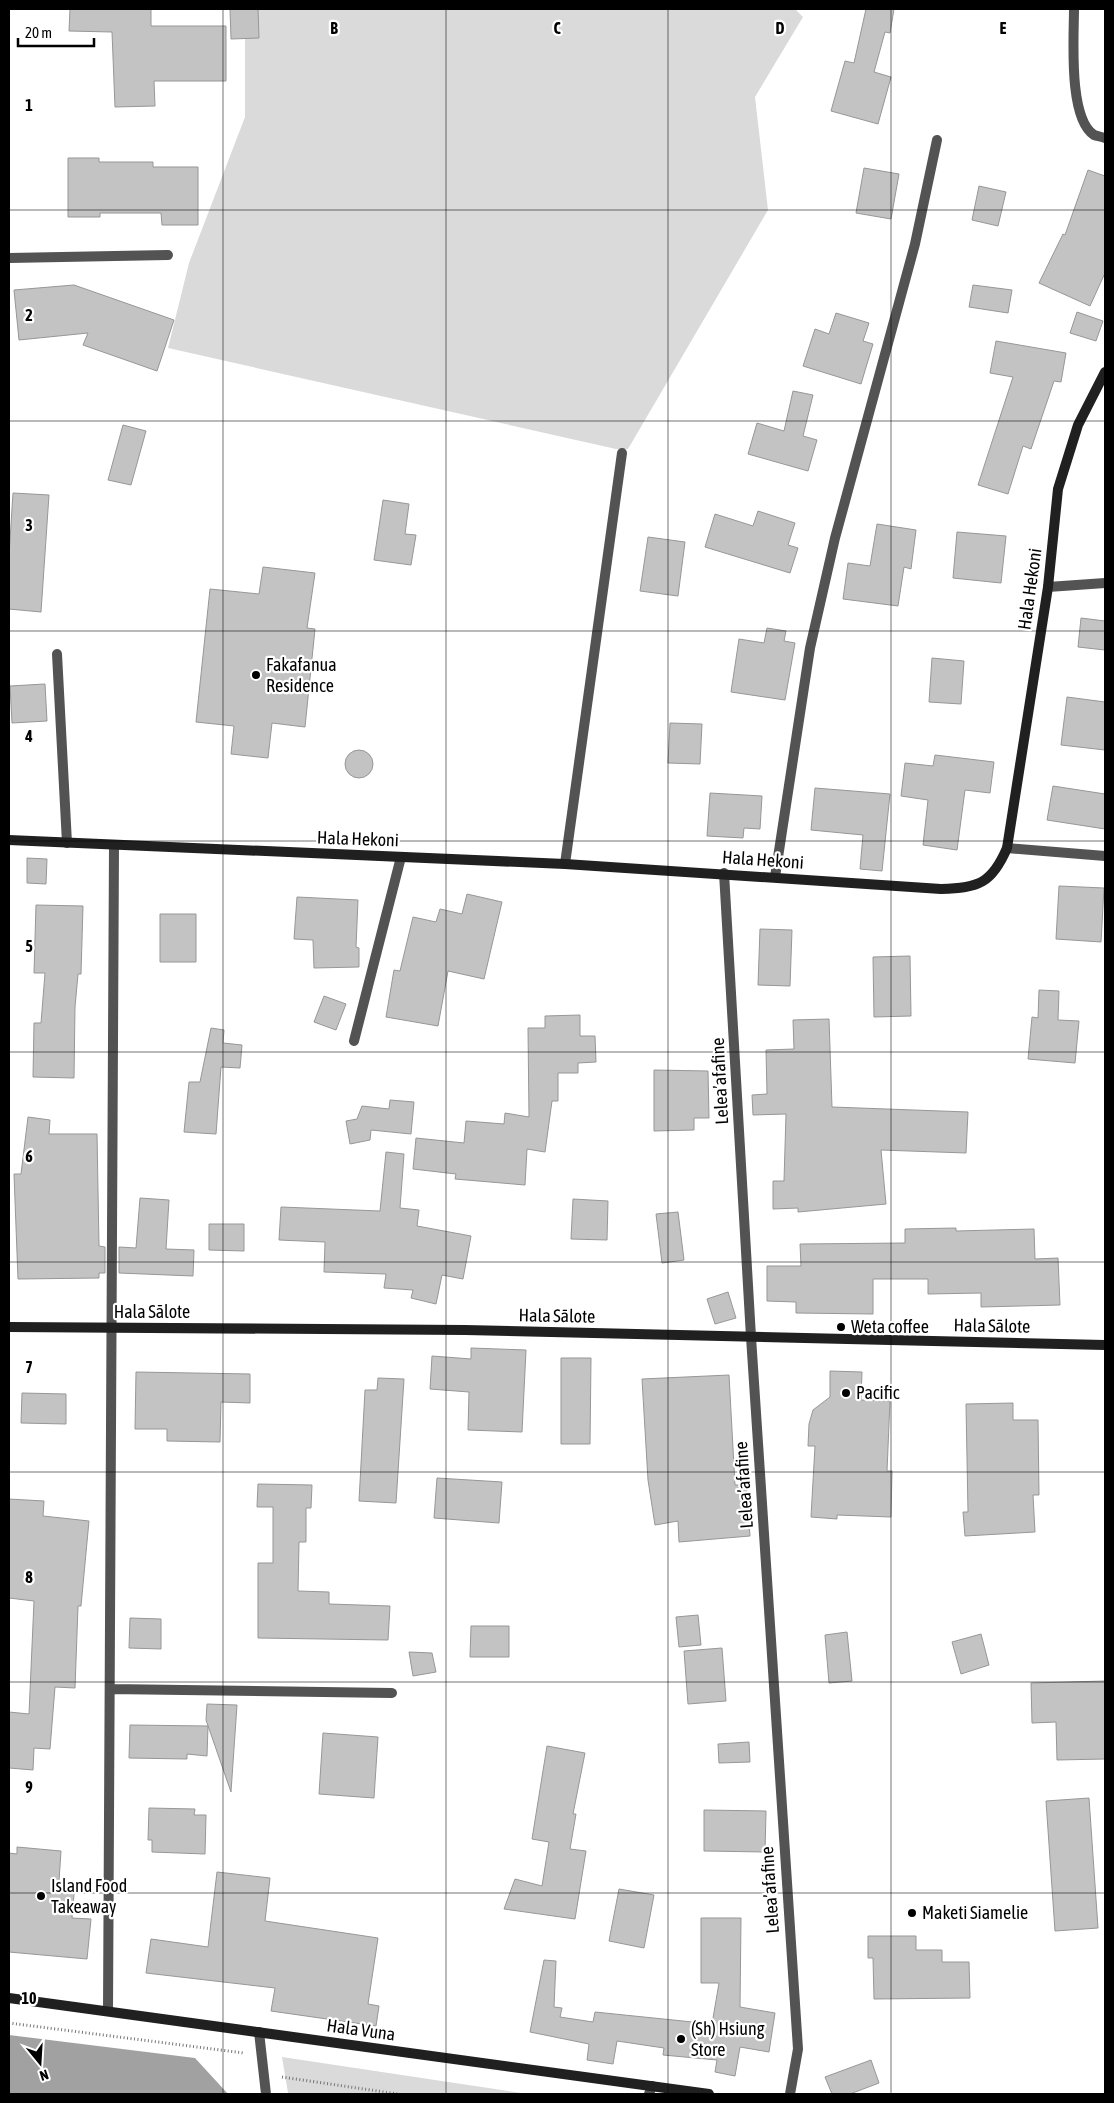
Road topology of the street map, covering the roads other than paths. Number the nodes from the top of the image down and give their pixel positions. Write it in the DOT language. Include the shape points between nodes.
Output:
graph roads {
  1 [pos="1074,9"];
  2 [pos="1105,138"];
  3 [pos="937,140"];
  4 [pos="168,255"];
  5 [pos="9,258"];
  6 [pos="1105,372"];
  7 [pos="622,453"];
  8 [pos="1105,583"];
  9 [pos="1048,587"];
  10 [pos="58,654"];
  11 [pos="9,840"];
  12 [pos="67,843"];
  13 [pos="114,846"];
  14 [pos="1007,848"];
  15 [pos="1105,856"];
  16 [pos="400,857"];
  17 [pos="564,864"];
  18 [pos="724,873"];
  19 [pos="776,877"];
  20 [pos="354,1041"];
  21 [pos="9,1327"];
  22 [pos="111,1327"];
  23 [pos="751,1337"];
  24 [pos="1105,1345"];
  25 [pos="110,1689"];
  26 [pos="392,1693"];
  27 [pos="9,1998"];
  28 [pos="108,2011"];
  29 [pos="259,2032"];
  30 [pos="650,2090"];
  31 [pos="266,2094"];
  32 [pos="709,2094"];
  33 [pos="790,2094"];
  1 -- 2 [label="street" via="1074,82 1082,121 1094,134"];
  3 -- 19 [label="street" via="915,244 835,538 812,639"];
  4 -- 5 [label="street"];
  6 -- 9 [label="main road, Hala Hekoni" via="1078,425 1058,489"];
  7 -- 17 [label="street"];
  8 -- 9 [label="street"];
  9 -- 14 [label="main road, Hala Hekoni"];
  10 -- 12 [label="street"];
  11 -- 12 [label="main road, Hala Hekoni"];
  12 -- 13 [label="main road, Hala Hekoni"];
  13 -- 16 [label="main road, Hala Hekoni"];
  13 -- 22 [label="street"];
  14 -- 15 [label="street"];
  14 -- 19 [label="main road, Hala Hekoni" via="999,867 984,881 962,888"];
  16 -- 17 [label="main road, Hala Hekoni"];
  16 -- 20 [label="street"];
  17 -- 18 [label="main road, Hala Hekoni"];
  18 -- 19 [label="main road, Hala Hekoni"];
  18 -- 23 [label="street, Lelea’afafine"];
  21 -- 22 [label="main road, Hala Sālote"];
  22 -- 23 [label="main road, Hala Sālote" via="465,1330"];
  22 -- 25 [label="street"];
  23 -- 24 [label="main road, Hala Sālote"];
  23 -- 33 [label="street, Lelea’afafine" via="798,2049"];
  25 -- 26 [label="street"];
  25 -- 28 [label="street"];
  27 -- 28 [label="main road, Hala Vuna"];
  28 -- 29 [label="main road, Hala Vuna"];
  29 -- 30 [label="main road, Hala Vuna"];
  29 -- 31 [label="street"];
  30 -- 32 [label="main road, Hala Vuna"];
}
